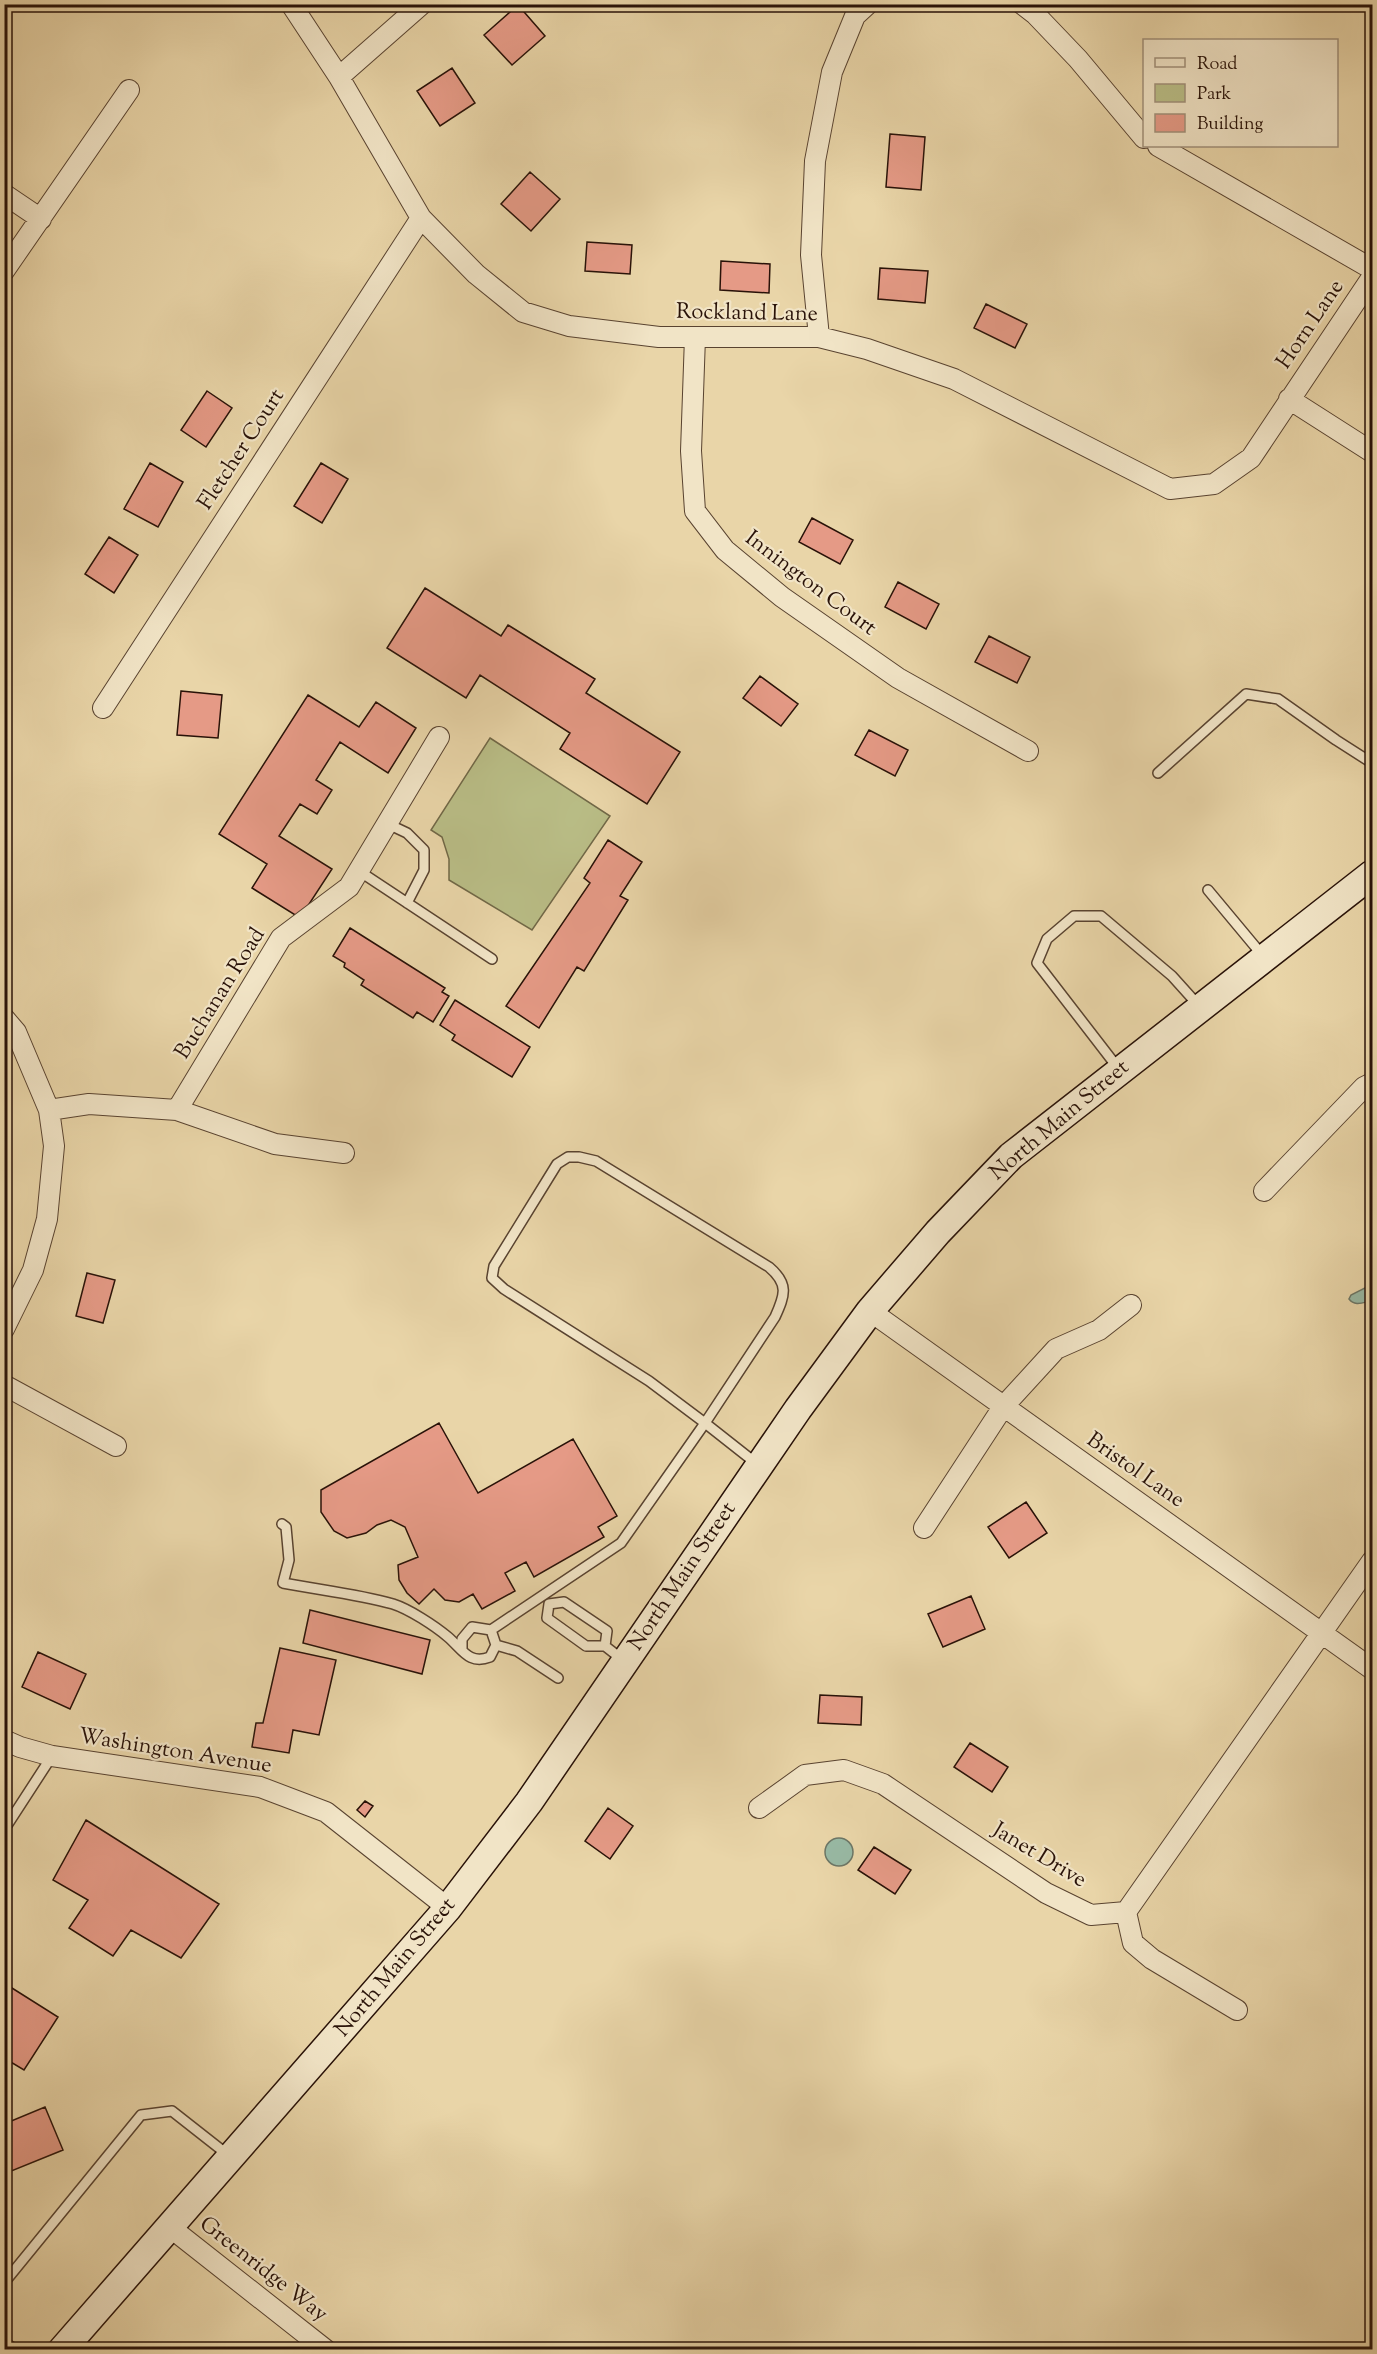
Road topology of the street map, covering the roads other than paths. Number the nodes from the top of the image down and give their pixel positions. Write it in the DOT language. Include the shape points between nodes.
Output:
graph roads {
  1 [pos="291,4"];
  2 [pos="422,4"];
  3 [pos="868,4"];
  4 [pos="1022,4"];
  5 [pos="339,77"];
  6 [pos="129,90"];
  7 [pos="1143,137"];
  8 [pos="1160,147"];
  9 [pos="4,194"];
  10 [pos="421,218"];
  11 [pos="41,219"];
  12 [pos="1372,269"];
  13 [pos="4,272"];
  14 [pos="1372,277"];
  15 [pos="695,337"];
  16 [pos="819,337"];
  17 [pos="1289,399"];
  18 [pos="1372,452"];
  19 [pos="103,708"];
  20 [pos="439,737"];
  21 [pos="1028,751"];
  22 [pos="1372,763"];
  23 [pos="1158,773"];
  24 [pos="388,824"];
  25 [pos="359,871"];
  26 [pos="1372,874"];
  27 [pos="1208,890"];
  28 [pos="407,903"];
  29 [pos="1264,958"];
  30 [pos="492,959"];
  31 [pos="1201,1008"];
  32 [pos="4,1018"];
  33 [pos="1120,1070"];
  34 [pos="1372,1083"];
  35 [pos="49,1110"];
  36 [pos="177,1110"];
  37 [pos="344,1153"];
  38 [pos="1264,1191"];
  39 [pos="1131,1305"];
  40 [pos="870,1311"];
  41 [pos="4,1329"];
  42 [pos="4,1385"];
  43 [pos="1003,1407"];
  44 [pos="705,1423"];
  45 [pos="116,1446"];
  46 [pos="759,1466"];
  47 [pos="282,1524"];
  48 [pos="924,1528"];
  49 [pos="1372,1561"];
  50 [pos="545,1600"];
  51 [pos="491,1630"];
  52 [pos="1321,1632"];
  53 [pos="496,1644"];
  54 [pos="462,1650"];
  55 [pos="615,1654"];
  56 [pos="1372,1669"];
  57 [pos="558,1678"];
  58 [pos="4,1740"];
  59 [pos="52,1756"];
  60 [pos="759,1809"];
  61 [pos="4,1830"];
  62 [pos="448,1908"];
  63 [pos="1126,1912"];
  64 [pos="1237,2010"];
  65 [pos="232,2158"];
  66 [pos="171,2228"];
  67 [pos="4,2283"];
  68 [pos="4,2342"];
  69 [pos="16,2349"];
  70 [pos="62,2349"];
  71 [pos="326,2349"];
  1 -- 5 [label="street, Rockland Lane"];
  2 -- 5 [label="street"];
  3 -- 16 [label="street" via="855,16 832,72 815,161 811,255"];
  4 -- 7 [label="street" via="1078,59"];
  5 -- 10 [label="street, Rockland Lane"];
  6 -- 11 [label="street"];
  8 -- 12 [label="street"];
  9 -- 11 [label="street"];
  10 -- 15 [label="street, Rockland Lane" via="476,274 523,312 569,327"];
  10 -- 19 [label="street, Fletcher Court"];
  11 -- 13 [label="street"];
  14 -- 17 [label="street, Horn Lane"];
  15 -- 16 [label="street, Rockland Lane"];
  15 -- 21 [label="street, Innington Court" via="691,451 695,512 725,550 782,597 898,678"];
  16 -- 17 [label="street, Rockland Lane" via="954,379 1170,489 1214,484 1251,458"];
  17 -- 18 [label="street"];
  20 -- 24 [label="street, Buchanan Road"];
  22 -- 23 [label="lane" via="1278,699 1246,694"];
  24 -- 25 [label="street, Buchanan Road"];
  24 -- 28 [label="lane" via="407,833 424,850 424,870"];
  25 -- 28 [label="lane"];
  25 -- 36 [label="street, Buchanan Road" via="349,887 281,938"];
  26 -- 29 [label="main road, North Main Street"];
  27 -- 29 [label="lane"];
  28 -- 30 [label="lane"];
  29 -- 31 [label="main road, North Main Street"];
  31 -- 33 [label="main road, North Main Street"];
  31 -- 33 [label="lane" via="1172,976 1101,916 1074,916 1047,939 1037,963"];
  32 -- 35 [label="street" via="16,1032"];
  33 -- 40 [label="main road, North Main Street" via="1011,1156"];
  34 -- 38 [label="street"];
  35 -- 36 [label="street" via="89,1104"];
  35 -- 41 [label="street" via="54,1146 47,1219 33,1270"];
  36 -- 37 [label="street" via="275,1144"];
  39 -- 43 [label="street" via="1099,1330 1056,1348"];
  40 -- 43 [label="street, Bristol Lane"];
  40 -- 46 [label="main road, North Main Street"];
  42 -- 45 [label="street"];
  43 -- 48 [label="street"];
  43 -- 52 [label="street, Bristol Lane"];
  44 -- 44 [label="lane" via="649,1381 492,1278 494,1266 557,1164 568,1157 597,1161 778,1275 784,1288 775,1317"];
  44 -- 46 [label="lane"];
  44 -- 50 [label="lane" via="621,1543"];
  46 -- 55 [label="main road, North Main Street"];
  47 -- 54 [label="lane" via="286,1527 289,1560 283,1583 395,1605 438,1629"];
  49 -- 52 [label="street"];
  50 -- 51 [label="lane"];
  50 -- 55 [label="lane" via="564,1602 607,1631"];
  50 -- 55 [label="lane" via="547,1618 586,1646"];
  51 -- 53 [label="lane"];
  51 -- 54 [label="lane" via="472,1627 462,1639"];
  52 -- 56 [label="street, Bristol Lane"];
  52 -- 63 [label="street"];
  53 -- 54 [label="lane" via="490,1656 481,1660 474,1660"];
  53 -- 57 [label="lane" via="517,1651"];
  55 -- 62 [label="main road, North Main Street" via="529,1802"];
  58 -- 59 [label="street, Washington Avenue"];
  59 -- 61 [label="lane"];
  59 -- 62 [label="street, Washington Avenue" via="260,1787 326,1812"];
  60 -- 63 [label="street, Janet Drive" via="805,1775 843,1770 883,1784 1046,1893 1091,1915"];
  62 -- 65 [label="main road, North Main Street"];
  63 -- 64 [label="street" via="1133,1943 1152,1959"];
  65 -- 66 [label="main road, North Main Street"];
  65 -- 67 [label="lane" via="172,2111 141,2115"];
  66 -- 70 [label="main road, North Main Street"];
  66 -- 71 [label="street, Greenridge Way"];
  68 -- 69 [label="lane"];
}
